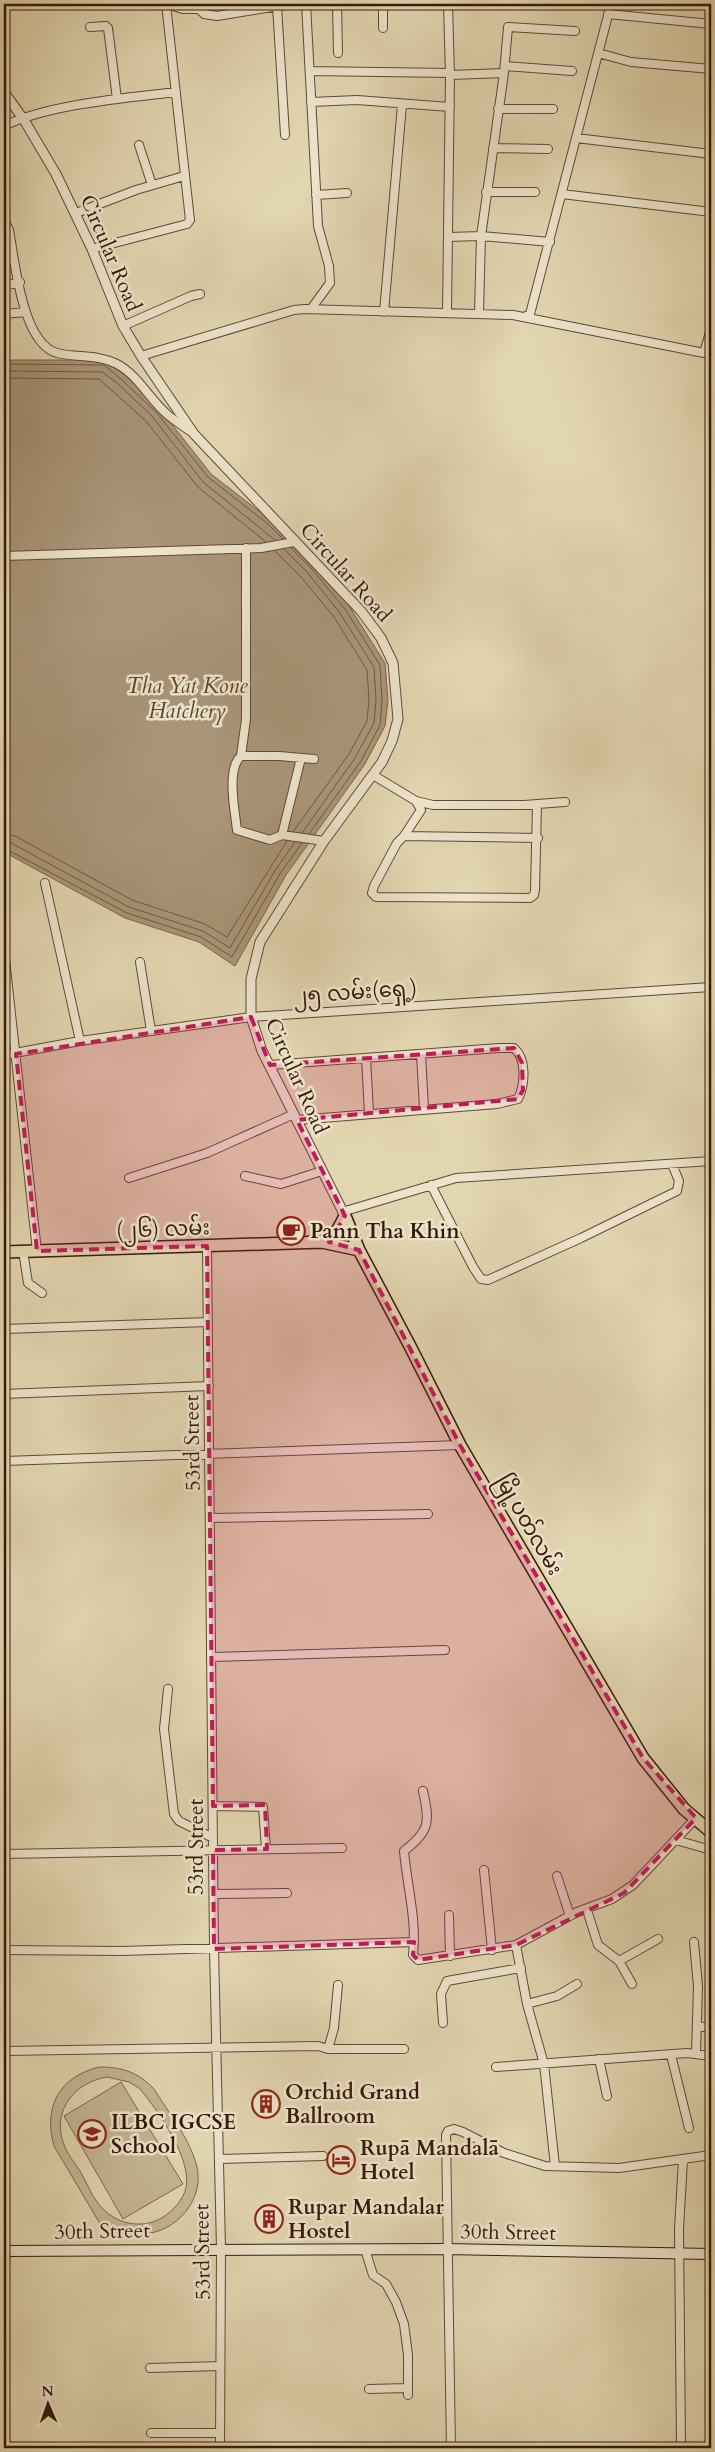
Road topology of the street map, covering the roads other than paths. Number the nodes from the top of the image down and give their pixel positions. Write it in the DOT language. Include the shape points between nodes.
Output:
graph roads {
  1 [pos="166,4"];
  2 [pos="291,4"];
  3 [pos="306,4"];
  4 [pos="336,4"];
  5 [pos="383,4"];
  6 [pos="448,4"];
  7 [pos="611,4"];
  8 [pos="263,6"];
  9 [pos="277,6"];
  10 [pos="199,7"];
  11 [pos="608,14"];
  12 [pos="711,24"];
  13 [pos="90,27"];
  14 [pos="383,28"];
  15 [pos="575,31"];
  16 [pos="338,53"];
  17 [pos="598,53"];
  18 [pos="711,69"];
  19 [pos="505,70"];
  20 [pos="310,71"];
  21 [pos="572,71"];
  22 [pos="450,74"];
  23 [pos="4,92"];
  24 [pos="176,92"];
  25 [pos="117,99"];
  26 [pos="311,102"];
  27 [pos="402,105"];
  28 [pos="450,107"];
  29 [pos="498,109"];
  30 [pos="553,109"];
  31 [pos="24,120"];
  32 [pos="4,126"];
  33 [pos="285,135"];
  34 [pos="576,138"];
  35 [pos="139,145"];
  36 [pos="493,148"];
  37 [pos="548,149"];
  38 [pos="711,154"];
  39 [pos="184,176"];
  40 [pos="152,184"];
  41 [pos="486,192"];
  42 [pos="534,192"];
  43 [pos="348,193"];
  44 [pos="562,194"];
  45 [pos="316,195"];
  46 [pos="711,212"];
  47 [pos="76,213"];
  48 [pos="4,220"];
  49 [pos="481,236"];
  50 [pos="448,237"];
  51 [pos="546,242"];
  52 [pos="92,249"];
  53 [pos="20,282"];
  54 [pos="4,286"];
  55 [pos="200,294"];
  56 [pos="311,309"];
  57 [pos="26,312"];
  58 [pos="384,312"];
  59 [pos="447,312"];
  60 [pos="479,313"];
  61 [pos="4,314"];
  62 [pos="526,316"];
  63 [pos="123,326"];
  64 [pos="711,329"];
  65 [pos="141,356"];
  66 [pos="194,434"];
  67 [pos="294,542"];
  68 [pos="246,548"];
  69 [pos="4,556"];
  70 [pos="241,756"];
  71 [pos="301,758"];
  72 [pos="314,759"];
  73 [pos="373,774"];
  74 [pos="416,801"];
  75 [pos="565,802"];
  76 [pos="537,804"];
  77 [pos="282,835"];
  78 [pos="404,836"];
  79 [pos="538,838"];
  80 [pos="324,841"];
  81 [pos="45,883"];
  82 [pos="4,950"];
  83 [pos="140,962"];
  84 [pos="711,987"];
  85 [pos="251,1017"];
  86 [pos="151,1031"];
  87 [pos="80,1041"];
  88 [pos="16,1054"];
  89 [pos="421,1054"];
  90 [pos="4,1055"];
  91 [pos="366,1058"];
  92 [pos="270,1065"];
  93 [pos="424,1109"];
  94 [pos="369,1113"];
  95 [pos="296,1117"];
  96 [pos="711,1161"];
  97 [pos="672,1164"];
  98 [pos="322,1171"];
  99 [pos="245,1176"];
  100 [pos="130,1178"];
  101 [pos="431,1185"];
  102 [pos="344,1214"];
  103 [pos="322,1242"];
  104 [pos="208,1246"];
  105 [pos="359,1250"];
  106 [pos="23,1251"];
  107 [pos="37,1251"];
  108 [pos="4,1252"];
  109 [pos="42,1294"];
  110 [pos="208,1322"];
  111 [pos="4,1329"];
  112 [pos="209,1386"];
  113 [pos="4,1394"];
  114 [pos="460,1445"];
  115 [pos="210,1452"];
  116 [pos="4,1461"];
  117 [pos="428,1514"];
  118 [pos="211,1518"];
  119 [pos="446,1650"];
  120 [pos="212,1658"];
  121 [pos="168,1689"];
  122 [pos="422,1791"];
  123 [pos="213,1806"];
  124 [pos="696,1818"];
  125 [pos="711,1832"];
  126 [pos="213,1838"];
  127 [pos="676,1840"];
  128 [pos="342,1848"];
  129 [pos="266,1849"];
  130 [pos="213,1850"];
  131 [pos="711,1850"];
  132 [pos="4,1854"];
  133 [pos="484,1870"];
  134 [pos="557,1876"];
  135 [pos="288,1893"];
  136 [pos="214,1894"];
  137 [pos="587,1910"];
  138 [pos="449,1915"];
  139 [pos="570,1916"];
  140 [pos="658,1939"];
  141 [pos="414,1942"];
  142 [pos="694,1942"];
  143 [pos="516,1946"];
  144 [pos="214,1949"];
  145 [pos="4,1950"];
  146 [pos="492,1950"];
  147 [pos="450,1956"];
  148 [pos="619,1961"];
  149 [pos="521,1968"];
  150 [pos="577,1984"];
  151 [pos="632,1984"];
  152 [pos="338,1985"];
  153 [pos="527,2004"];
  154 [pos="443,2023"];
  155 [pos="697,2026"];
  156 [pos="711,2028"];
  157 [pos="216,2048"];
  158 [pos="328,2049"];
  159 [pos="404,2049"];
  160 [pos="4,2051"];
  161 [pos="696,2053"];
  162 [pos="671,2055"];
  163 [pos="711,2056"];
  164 [pos="598,2059"];
  165 [pos="544,2064"];
  166 [pos="496,2067"];
  167 [pos="607,2096"];
  168 [pos="689,2128"];
  169 [pos="711,2155"];
  170 [pos="323,2156"];
  171 [pos="219,2159"];
  172 [pos="683,2160"];
  173 [pos="555,2166"];
  174 [pos="221,2248"];
  175 [pos="365,2249"];
  176 [pos="446,2249"];
  177 [pos="4,2251"];
  178 [pos="680,2253"];
  179 [pos="711,2254"];
  180 [pos="220,2366"];
  181 [pos="150,2368"];
  182 [pos="368,2389"];
  183 [pos="151,2433"];
  184 [pos="220,2433"];
  185 [pos="220,2448"];
  186 [pos="451,2448"];
  187 [pos="681,2448"];
  1 -- 10 [label="street" via="183,9"];
  1 -- 24 [label="street"];
  2 -- 9 [label="street"];
  3 -- 20 [label="street"];
  4 -- 16 [label="street"];
  5 -- 14 [label="street"];
  6 -- 22 [label="street"];
  7 -- 11 [label="street"];
  8 -- 9 [label="street"];
  8 -- 10 [label="street" via="217,16 204,14"];
  9 -- 33 [label="street"];
  11 -- 12 [label="street"];
  11 -- 17 [label="street"];
  13 -- 25 [label="street" via="108,28"];
  15 -- 19 [label="street" via="508,27"];
  17 -- 18 [label="street" via="630,62"];
  17 -- 34 [label="street"];
  19 -- 21 [label="street"];
  19 -- 22 [label="street"];
  19 -- 29 [label="street"];
  20 -- 22 [label="street"];
  20 -- 26 [label="street"];
  22 -- 28 [label="street"];
  23 -- 31 [label="street, Circular Road"];
  24 -- 25 [label="street"];
  24 -- 39 [label="street"];
  25 -- 31 [label="street" via="47,112"];
  26 -- 27 [label="street" via="357,100"];
  26 -- 45 [label="street"];
  27 -- 28 [label="street"];
  27 -- 58 [label="street"];
  28 -- 50 [label="street"];
  29 -- 30 [label="street"];
  29 -- 36 [label="street"];
  31 -- 32 [label="street"];
  31 -- 47 [label="street, Circular Road"];
  34 -- 38 [label="street"];
  34 -- 44 [label="street"];
  35 -- 40 [label="street"];
  36 -- 37 [label="street"];
  36 -- 41 [label="street"];
  39 -- 40 [label="street"];
  39 -- 52 [label="street" via="190,216 187,224"];
  40 -- 47 [label="street"];
  41 -- 42 [label="street"];
  41 -- 49 [label="street"];
  43 -- 45 [label="street"];
  44 -- 46 [label="street"];
  44 -- 51 [label="street"];
  45 -- 56 [label="street" via="318,226 329,266 330,283"];
  47 -- 52 [label="street, Circular Road"];
  48 -- 53 [label="street"];
  49 -- 50 [label="street"];
  49 -- 51 [label="street"];
  49 -- 60 [label="street"];
  50 -- 59 [label="street"];
  51 -- 62 [label="street" via="530,314"];
  52 -- 63 [label="street, Circular Road"];
  53 -- 54 [label="street"];
  53 -- 57 [label="street"];
  55 -- 63 [label="street"];
  56 -- 58 [label="street"];
  56 -- 65 [label="street" via="294,310"];
  57 -- 61 [label="street"];
  57 -- 66 [label="street" via="35,336 47,348 66,355 102,358 119,364 168,415"];
  58 -- 59 [label="street"];
  59 -- 60 [label="street"];
  60 -- 62 [label="street"];
  62 -- 64 [label="street" via="704,353"];
  63 -- 65 [label="street, Circular Road"];
  65 -- 66 [label="street, Circular Road"];
  66 -- 67 [label="street, Circular Road"];
  67 -- 68 [label="street"];
  67 -- 73 [label="street, Circular Road" via="361,610 381,638 393,663 398,719 392,741"];
  68 -- 69 [label="street"];
  68 -- 70 [label="street" via="246,719"];
  70 -- 71 [label="street"];
  70 -- 77 [label="street" via="234,764 233,804 237,830 270,840"];
  71 -- 72 [label="street"];
  71 -- 77 [label="street"];
  73 -- 74 [label="street"];
  73 -- 80 [label="street, Circular Road"];
  74 -- 76 [label="street" via="433,805"];
  74 -- 78 [label="street" via="421,810"];
  75 -- 76 [label="street"];
  76 -- 79 [label="street"];
  77 -- 80 [label="street"];
  78 -- 79 [label="street"];
  78 -- 79 [label="street" via="374,886 372,893 376,897 530,898 535,890"];
  80 -- 85 [label="street, Circular Road" via="260,942 251,979"];
  81 -- 87 [label="street"];
  82 -- 88 [label="street"];
  83 -- 86 [label="street"];
  84 -- 85 [label="street, ၂၅ လမ်း(ရှေ့)"];
  85 -- 86 [label="street, ၂၅ လမ်း(ရှေ့)"];
  85 -- 92 [label="street, Circular Road"];
  86 -- 87 [label="street, ၂၅ လမ်း(ရှေ့)"];
  87 -- 88 [label="street, ၂၅ လမ်း(ရှေ့)"];
  88 -- 90 [label="street, ၂၅ လမ်း(ရှေ့)"];
  88 -- 107 [label="street"];
  89 -- 91 [label="street"];
  89 -- 93 [label="street"];
  89 -- 93 [label="street" via="514,1048 520,1053 522,1063 523,1090 518,1099 497,1104"];
  91 -- 92 [label="street"];
  91 -- 94 [label="street"];
  92 -- 95 [label="street, Circular Road"];
  93 -- 94 [label="street"];
  94 -- 95 [label="street"];
  95 -- 98 [label="street, Circular Road"];
  95 -- 100 [label="street" via="207,1154"];
  96 -- 97 [label="street"];
  97 -- 101 [label="street" via="474,1175"];
  97 -- 101 [label="street" via="679,1181 677,1191 484,1280 473,1267"];
  98 -- 99 [label="street" via="281,1184"];
  98 -- 102 [label="street, Circular Road"];
  101 -- 102 [label="street"];
  102 -- 103 [label="main road" via="336,1233"];
  102 -- 105 [label="main road, မြို့ပတ်လမ်း"];
  103 -- 104 [label="main road, (၂၆) လမ်း"];
  103 -- 105 [label="main road, (၂၆) လမ်း"];
  104 -- 107 [label="main road, (၂၆) လမ်း"];
  104 -- 110 [label="street, 53rd Street"];
  105 -- 114 [label="main road, မြို့ပတ်လမ်း"];
  106 -- 107 [label="main road, (၂၆) လမ်း"];
  106 -- 108 [label="main road, (၂၆) လမ်း"];
  106 -- 109 [label="street" via="28,1283"];
  110 -- 111 [label="street"];
  110 -- 112 [label="street, 53rd Street"];
  112 -- 113 [label="street"];
  112 -- 115 [label="street, 53rd Street"];
  114 -- 115 [label="street"];
  114 -- 124 [label="main road, မြို့ပတ်လမ်း" via="643,1758 684,1809"];
  115 -- 116 [label="street"];
  115 -- 118 [label="street, 53rd Street"];
  117 -- 118 [label="street"];
  118 -- 120 [label="street, 53rd Street"];
  119 -- 120 [label="street"];
  120 -- 123 [label="street, 53rd Street"];
  121 -- 126 [label="street" via="164,1729 174,1814 179,1821"];
  122 -- 141 [label="street" via="427,1827 419,1840 404,1852 414,1918"];
  123 -- 126 [label="street, 53rd Street"];
  123 -- 129 [label="street" via="263,1806"];
  124 -- 125 [label="main road, မြို့ပတ်လမ်း"];
  124 -- 127 [label="street"];
  126 -- 130 [label="street, 53rd Street"];
  127 -- 131 [label="street"];
  127 -- 137 [label="street" via="633,1886"];
  128 -- 129 [label="street"];
  129 -- 130 [label="street"];
  130 -- 132 [label="street"];
  130 -- 136 [label="street, 53rd Street"];
  133 -- 146 [label="street"];
  134 -- 139 [label="street"];
  135 -- 136 [label="street"];
  136 -- 144 [label="street, 53rd Street"];
  137 -- 139 [label="street"];
  137 -- 148 [label="street" via="598,1945"];
  138 -- 147 [label="street"];
  139 -- 143 [label="street"];
  140 -- 148 [label="street"];
  141 -- 144 [label="street"];
  141 -- 147 [label="street" via="415,1959"];
  142 -- 155 [label="street"];
  143 -- 146 [label="street"];
  143 -- 149 [label="street"];
  144 -- 145 [label="street"];
  144 -- 157 [label="street, 53rd Street"];
  146 -- 147 [label="street"];
  148 -- 151 [label="street"];
  149 -- 153 [label="street"];
  149 -- 154 [label="street" via="447,1981 441,1994"];
  150 -- 153 [label="street" via="557,1996"];
  152 -- 158 [label="street" via="334,2028"];
  153 -- 165 [label="street"];
  155 -- 156 [label="street"];
  155 -- 161 [label="street"];
  157 -- 158 [label="street" via="318,2046"];
  157 -- 160 [label="street"];
  157 -- 171 [label="street, 53rd Street"];
  158 -- 159 [label="street"];
  161 -- 162 [label="street"];
  161 -- 163 [label="street"];
  162 -- 164 [label="street"];
  162 -- 168 [label="street"];
  164 -- 165 [label="street"];
  164 -- 167 [label="street"];
  165 -- 166 [label="street"];
  165 -- 173 [label="street"];
  169 -- 172 [label="street"];
  170 -- 171 [label="street"];
  171 -- 174 [label="street, 53rd Street"];
  172 -- 173 [label="street" via="620,2168"];
  172 -- 178 [label="street"];
  173 -- 176 [label="street" via="516,2157 463,2132 448,2130"];
  174 -- 175 [label="main road, 30th Street"];
  174 -- 177 [label="main road, 30th Street"];
  174 -- 180 [label="street, 53rd Street"];
  175 -- 176 [label="main road, 30th Street"];
  175 -- 182 [label="street" via="373,2275 386,2284 396,2302 404,2324 408,2355 408,2392"];
  176 -- 178 [label="main road, 30th Street"];
  176 -- 186 [label="street"];
  178 -- 179 [label="main road, 30th Street"];
  178 -- 187 [label="street"];
  180 -- 181 [label="street"];
  180 -- 184 [label="street, 53rd Street"];
  183 -- 184 [label="street"];
  184 -- 185 [label="street, 53rd Street"];
}
